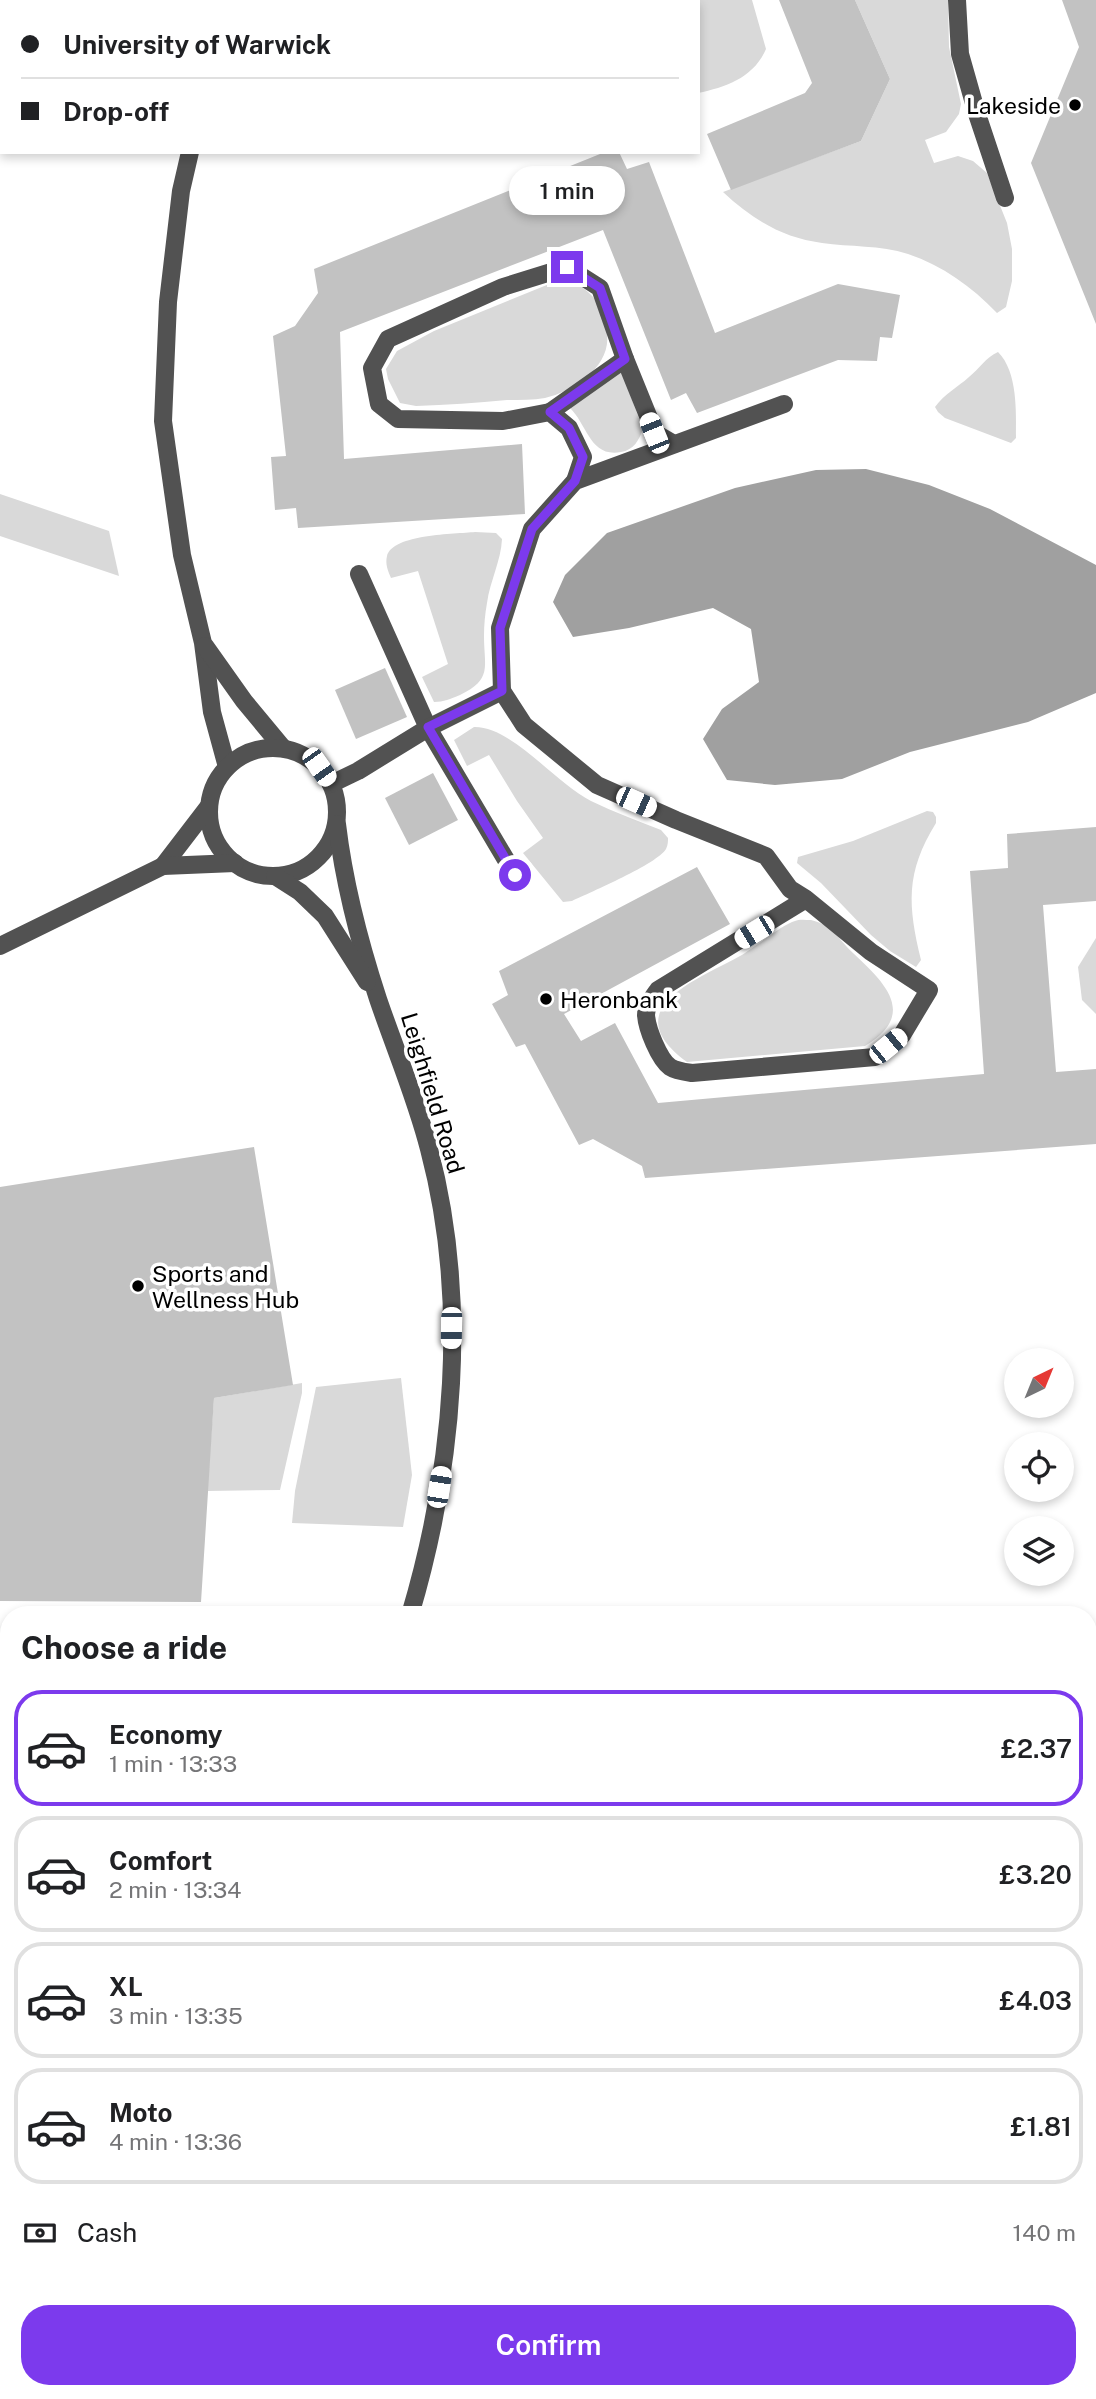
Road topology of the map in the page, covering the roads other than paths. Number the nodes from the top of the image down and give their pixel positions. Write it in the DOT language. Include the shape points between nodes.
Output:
graph roads {
  1 [pos="957,0"];
  2 [pos="190,154"];
  3 [pos="1005,198"];
  4 [pos="625,359"];
  5 [pos="784,404"];
  6 [pos="550,412"];
  7 [pos="674,444"];
  8 [pos="575,481"];
  9 [pos="359,574"];
  10 [pos="203,643"];
  11 [pos="502,691"];
  12 [pos="428,727"];
  13 [pos="283,748"];
  14 [pos="227,767"];
  15 [pos="331,784"];
  16 [pos="209,806"];
  17 [pos="337,824"];
  18 [pos="235,863"];
  19 [pos="163,866"];
  20 [pos="515,875"];
  21 [pos="275,876"];
  22 [pos="806,899"];
  23 [pos="0,946"];
  24 [pos="378,1000"];
  25 [pos="412,1606"];
  1 -- 3 [label="lane" via="960,54"];
  2 -- 10 [label="lane" via="168,302 163,421 182,555"];
  4 -- 6 [label="lane"];
  4 -- 6 [label="lane" via="600,288 567,267 503,287 388,339 372,369 379,404 398,419 503,421"];
  4 -- 7 [label="lane" via="654,433"];
  5 -- 7 [label="lane"];
  6 -- 8 [label="lane" via="569,428 583,457"];
  7 -- 8 [label="lane"];
  8 -- 11 [label="lane" via="532,529 500,628"];
  9 -- 12 [label="lane"];
  10 -- 13 [label="lane"];
  10 -- 14 [label="lane" via="212,712"];
  11 -- 12 [label="lane"];
  11 -- 22 [label="lane" via="524,725 597,785 766,856 790,890"];
  12 -- 15 [label="lane"];
  12 -- 20 [label="lane"];
  13 -- 14 [label="lane" via="262,748"];
  13 -- 15 [label="lane" via="319,767"];
  14 -- 16 [label="lane" via="214,786"];
  15 -- 17 [label="lane"];
  16 -- 18 [label="lane" via="211,828 220,848"];
  16 -- 19 [label="lane"];
  17 -- 21 [label="lane" via="315,861 297,872"];
  17 -- 24 [label="lane" via="351,909"];
  18 -- 19 [label="lane"];
  18 -- 21 [label="lane" via="254,873"];
  19 -- 23 [label="lane"];
  21 -- 24 [label="lane" via="325,916"];
  22 -- 22 [label="lane" via="658,990 646,1014 656,1049 669,1066 692,1073 874,1056 902,1035 929,990 871,952"];
  24 -- 25 [label="lane, Leighfield Road" via="429,1150 451,1286 447,1434"];
}
